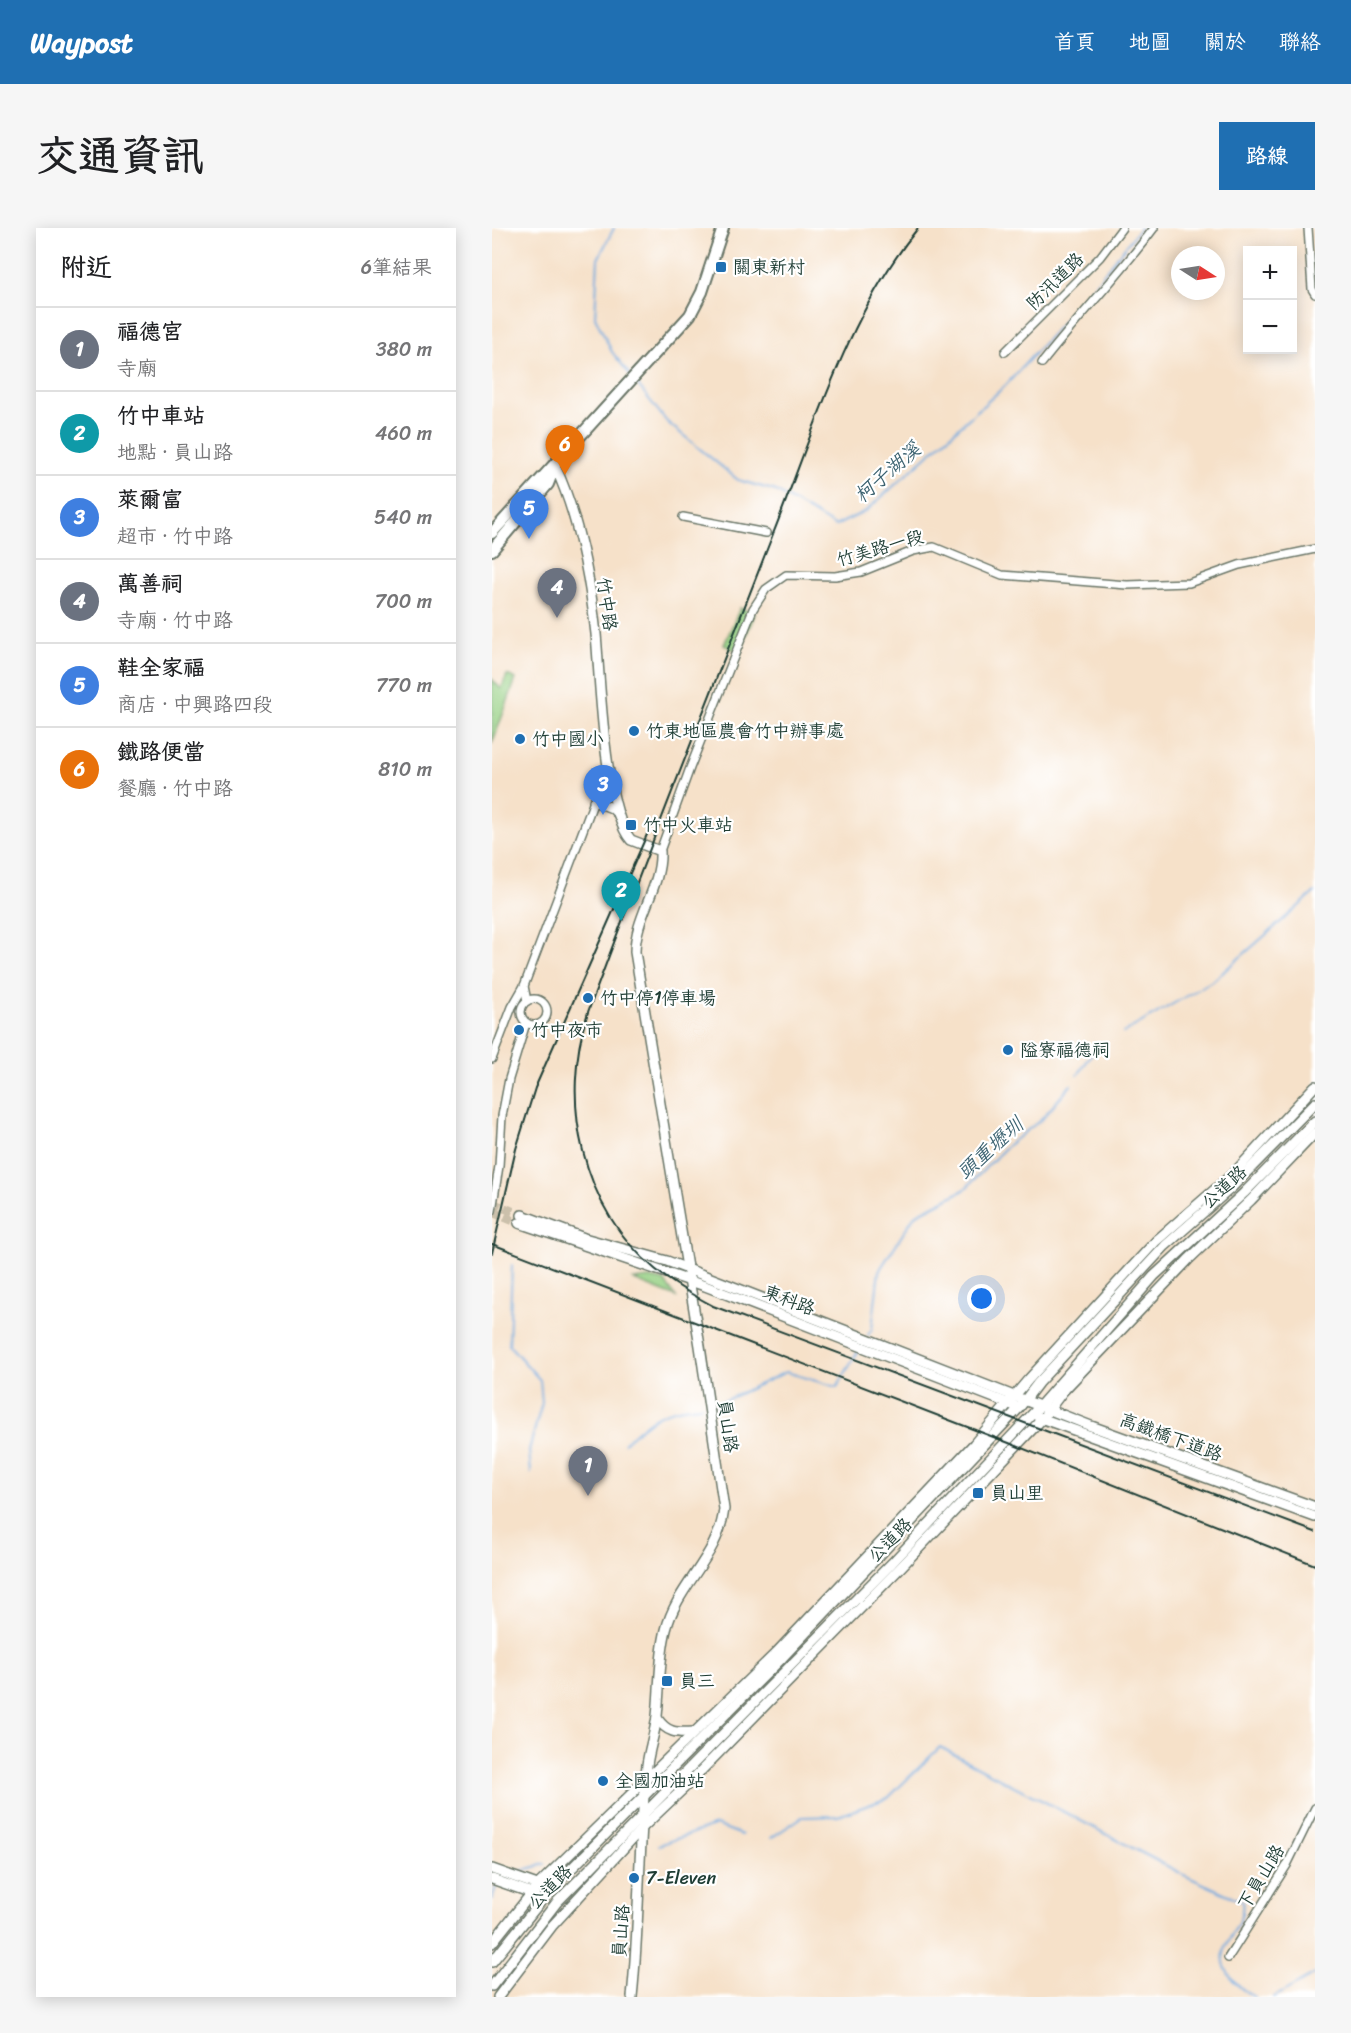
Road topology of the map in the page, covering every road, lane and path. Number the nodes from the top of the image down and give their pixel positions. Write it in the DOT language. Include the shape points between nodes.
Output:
graph roads {
  1 [pos="723,228"];
  2 [pos="1122,228"];
  3 [pos="1154,228"];
  4 [pos="1308,228"];
  5 [pos="1315,294"];
  6 [pos="1005,352"];
  7 [pos="1042,363"];
  8 [pos="555,466"];
  9 [pos="683,517"];
  10 [pos="766,533"];
  11 [pos="492,534"];
  12 [pos="1315,549"];
  13 [pos="492,550"];
  14 [pos="612,786"];
  15 [pos="594,801"];
  16 [pos="616,812"];
  17 [pos="660,851"];
  18 [pos="524,986"];
  19 [pos="527,1001"];
  20 [pos="526,1023"];
  21 [pos="492,1059"];
  22 [pos="1315,1086"];
  23 [pos="1315,1103"];
  24 [pos="1315,1121"];
  25 [pos="1315,1133"];
  26 [pos="492,1211"];
  27 [pos="686,1268"];
  28 [pos="689,1280"];
  29 [pos="851,1336"];
  30 [pos="1017,1400"];
  31 [pos="1040,1406"];
  32 [pos="1019,1408"];
  33 [pos="1050,1410"];
  34 [pos="1032,1415"];
  35 [pos="1042,1419"];
  36 [pos="978,1446"];
  37 [pos="1000,1455"];
  38 [pos="1315,1507"];
  39 [pos="1315,1516"];
  40 [pos="780,1655"];
  41 [pos="657,1718"];
  42 [pos="693,1732"];
  43 [pos="646,1782"];
  44 [pos="646,1794"];
  45 [pos="1315,1808"];
  46 [pos="644,1814"];
  47 [pos="643,1827"];
  48 [pos="492,1869"];
  49 [pos="492,1879"];
  50 [pos="534,1889"];
  51 [pos="547,1894"];
  52 [pos="560,1899"];
  53 [pos="573,1903"];
  54 [pos="492,1943"];
  55 [pos="1228,1958"];
  56 [pos="492,1962"];
  57 [pos="492,1986"];
  58 [pos="498,1997"];
  59 [pos="632,1997"];
  1 -- 8 [label="main road" via="702,292 690,315"];
  2 -- 6 [label="street, 防汛道路" via="1100,257"];
  3 -- 7 [label="street"];
  4 -- 5 [label="street"];
  8 -- 11 [label="main road"];
  8 -- 13 [label="main road" via="548,484"];
  8 -- 14 [label="street, 竹中路" via="582,550 596,633 599,697"];
  9 -- 10 [label="street"];
  12 -- 17 [label="street, 竹美路一段" via="1239,565 1173,585 1002,574 934,547 913,551 861,572 779,578 753,609"];
  14 -- 15 [label="street"];
  14 -- 16 [label="street, 竹中路"];
  15 -- 16 [label="street"];
  15 -- 18 [label="street"];
  16 -- 17 [label="street, 竹中路" via="631,840"];
  17 -- 27 [label="street, 員山路" via="659,866 638,927 635,952"];
  18 -- 19 [label="street"];
  18 -- 21 [label="street"];
  19 -- 20 [label="street" via="520,1012"];
  19 -- 20 [label="street" via="541,1001 547,1012 542,1023"];
  20 -- 26 [label="street" via="502,1116 500,1166"];
  22 -- 30 [label="street, 公道路" via="1235,1172 1156,1241"];
  23 -- 30 [label="street, 公道路" via="1232,1187 1165,1246"];
  24 -- 31 [label="street, 公道路" via="1154,1276"];
  25 -- 33 [label="street, 公道路" via="1118,1334"];
  27 -- 28 [label="street, 員山路"];
  27 -- 28 [label="street, 東科路" via="521,1219"];
  27 -- 29 [label="street, 東科路"];
  28 -- 29 [label="street, 東科路"];
  28 -- 41 [label="street, 員山路" via="724,1509 716,1542 672,1610 665,1631"];
  29 -- 30 [label="street, 東科路"];
  30 -- 31 [label="street, 高鐵橋下道路"];
  30 -- 32 [label="street, 公道路"];
  30 -- 36 [label="street, 公道路"];
  31 -- 33 [label="street, 高鐵橋下道路"];
  31 -- 34 [label="street, 公道路"];
  32 -- 34 [label="street"];
  32 -- 36 [label="street, 公道路"];
  33 -- 35 [label="street, 公道路"];
  33 -- 38 [label="street, 高鐵橋下道路"];
  34 -- 35 [label="street"];
  34 -- 37 [label="street, 公道路"];
  35 -- 37 [label="street, 公道路"];
  35 -- 39 [label="street, 高鐵橋下道路"];
  36 -- 40 [label="street, 公道路"];
  37 -- 46 [label="street, 公道路"];
  37 -- 47 [label="street, 公道路"];
  40 -- 42 [label="street, 公道路"];
  40 -- 44 [label="street, 公道路"];
  41 -- 42 [label="street" via="666,1730"];
  41 -- 43 [label="street, 員山路"];
  42 -- 43 [label="street, 公道路"];
  43 -- 44 [label="street, 員山路"];
  43 -- 50 [label="street, 公道路"];
  44 -- 46 [label="street, 員山路"];
  44 -- 51 [label="street, 公道路"];
  45 -- 55 [label="street, 下員山路" via="1287,1864"];
  46 -- 47 [label="street, 員山路"];
  46 -- 52 [label="street, 公道路"];
  47 -- 53 [label="street, 公道路"];
  47 -- 59 [label="street, 員山路"];
  48 -- 50 [label="street"];
  49 -- 50 [label="street"];
  50 -- 51 [label="street"];
  50 -- 54 [label="street, 公道路"];
  51 -- 52 [label="street"];
  51 -- 56 [label="street, 公道路"];
  52 -- 53 [label="street"];
  52 -- 57 [label="street, 公道路"];
  53 -- 58 [label="street, 公道路"];
}
